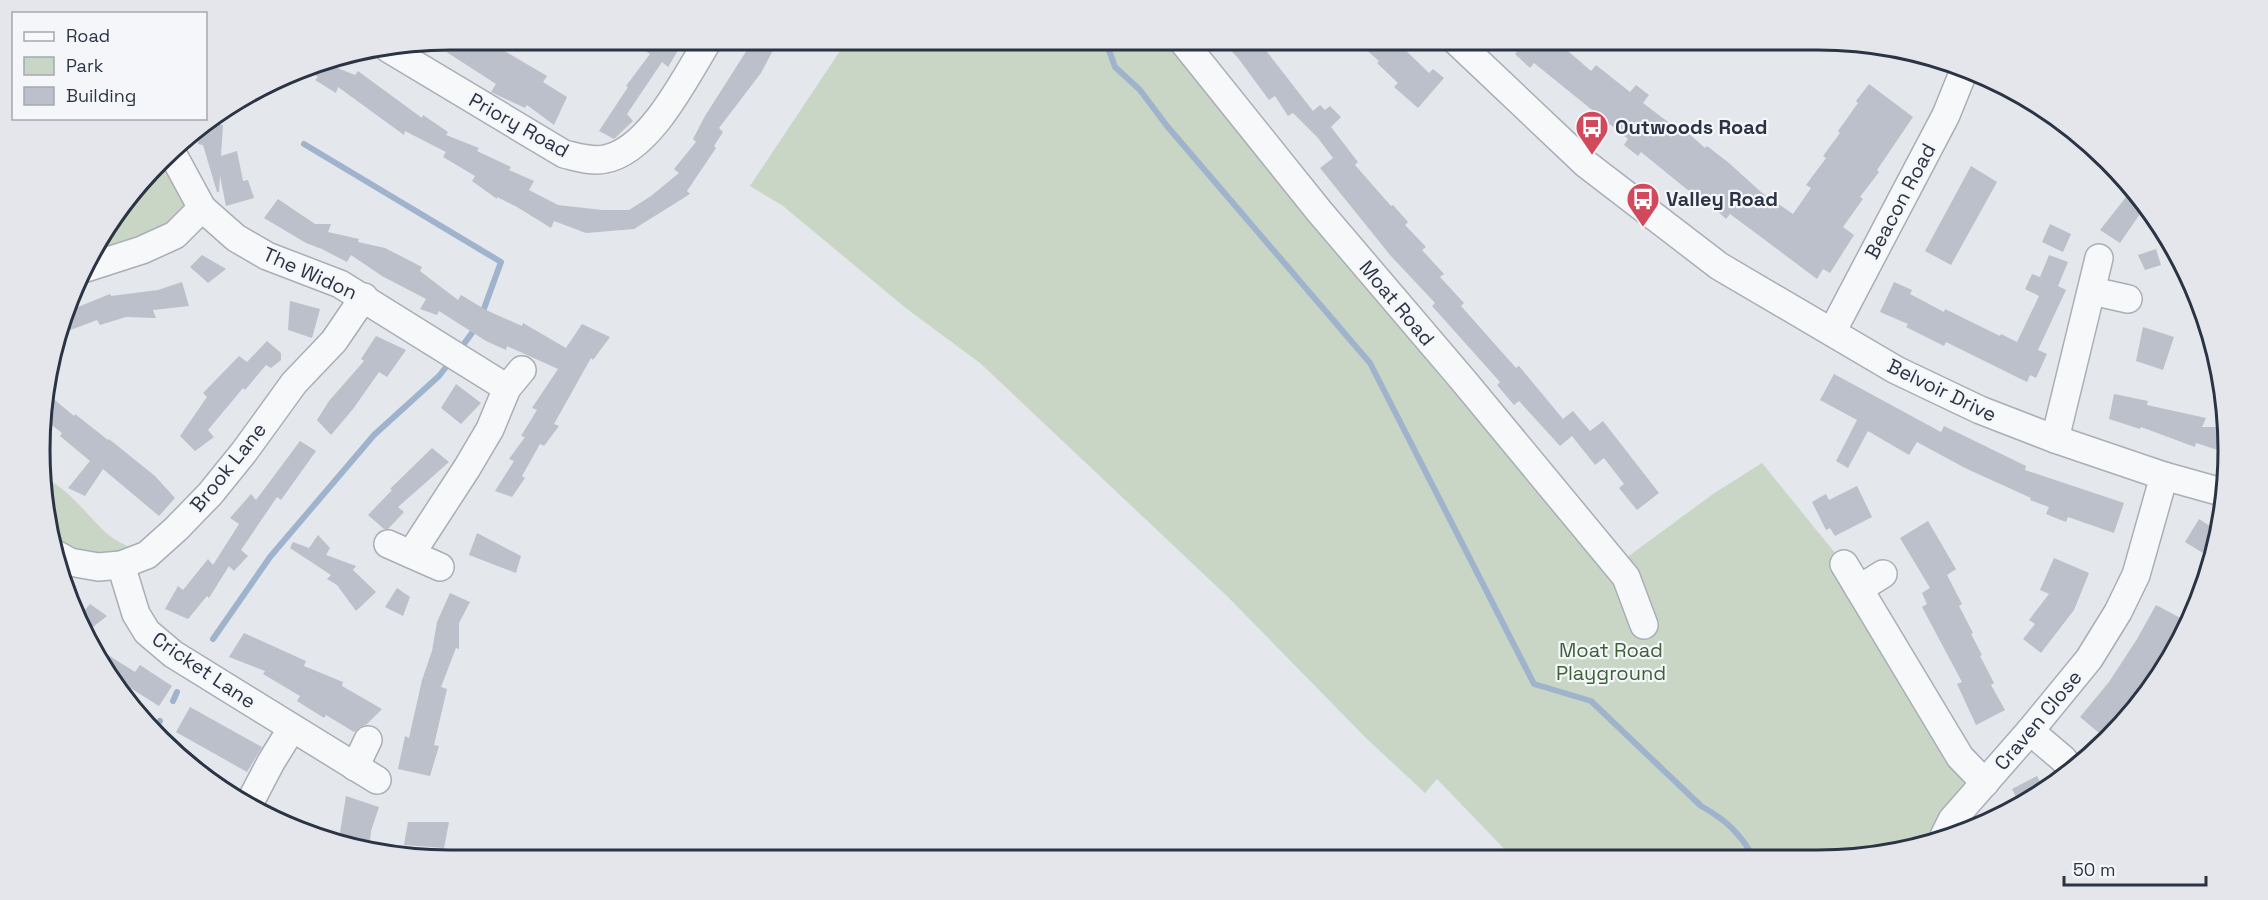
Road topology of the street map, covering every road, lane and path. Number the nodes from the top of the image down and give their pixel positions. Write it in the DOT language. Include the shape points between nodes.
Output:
graph roads {
  1 [pos="702,50"];
  2 [pos="1189,50"];
  3 [pos="1466,50"];
  4 [pos="395,53"];
  5 [pos="1962,76"];
  6 [pos="175,159"];
  7 [pos="202,208"];
  8 [pos="2099,258"];
  9 [pos="96,264"];
  10 [pos="2092,291"];
  11 [pos="364,297"];
  12 [pos="2128,299"];
  13 [pos="1832,333"];
  14 [pos="2055,439"];
  15 [pos="2164,476"];
  16 [pos="2216,490"];
  17 [pos="65,559"];
  18 [pos="1844,564"];
  19 [pos="121,565"];
  20 [pos="440,567"];
  21 [pos="1883,574"];
  22 [pos="1859,589"];
  23 [pos="1644,625"];
  24 [pos="292,728"];
  25 [pos="2030,731"];
  26 [pos="368,740"];
  27 [pos="2067,764"];
  28 [pos="1985,783"];
  29 [pos="252,798"];
  30 [pos="1948,829"];
  1 -- 4 [label="street, Priory Road" via="653,127 620,155 603,160 564,154"];
  2 -- 23 [label="street, Moat Road" via="1626,578"];
  3 -- 13 [label="street" via="1586,164 1719,266"];
  5 -- 13 [label="street, Beacon Road" via="1946,115"];
  6 -- 7 [label="street, The Widon"];
  7 -- 9 [label="street" via="176,235"];
  7 -- 11 [label="street, The Widon" via="236,238 267,256"];
  8 -- 10 [label="street"];
  10 -- 12 [label="street"];
  10 -- 14 [label="street"];
  11 -- 19 [label="street, Brook Lane" via="334,341 294,383 210,494 147,555"];
  11 -- 20 [label="street, The Widon" via="456,356 515,379 467,468 399,549"];
  13 -- 14 [label="street, Belvoir Drive" via="1980,410"];
  14 -- 15 [label="street, Belvoir Drive"];
  15 -- 16 [label="street, Belvoir Drive"];
  15 -- 25 [label="street, Craven Close" via="2136,575 2118,612 2089,659"];
  17 -- 19 [label="street, Brook Lane" via="98,567"];
  18 -- 22 [label="street, Craven Close"];
  19 -- 24 [label="street, Cricket Lane" via="136,614 147,632 173,654"];
  21 -- 22 [label="street"];
  22 -- 28 [label="street, Craven Close" via="1960,757"];
  24 -- 26 [label="street, Cricket Lane" via="366,773"];
  24 -- 29 [label="street"];
  25 -- 27 [label="street"];
  25 -- 28 [label="street, Craven Close"];
  28 -- 30 [label="street"];
}
